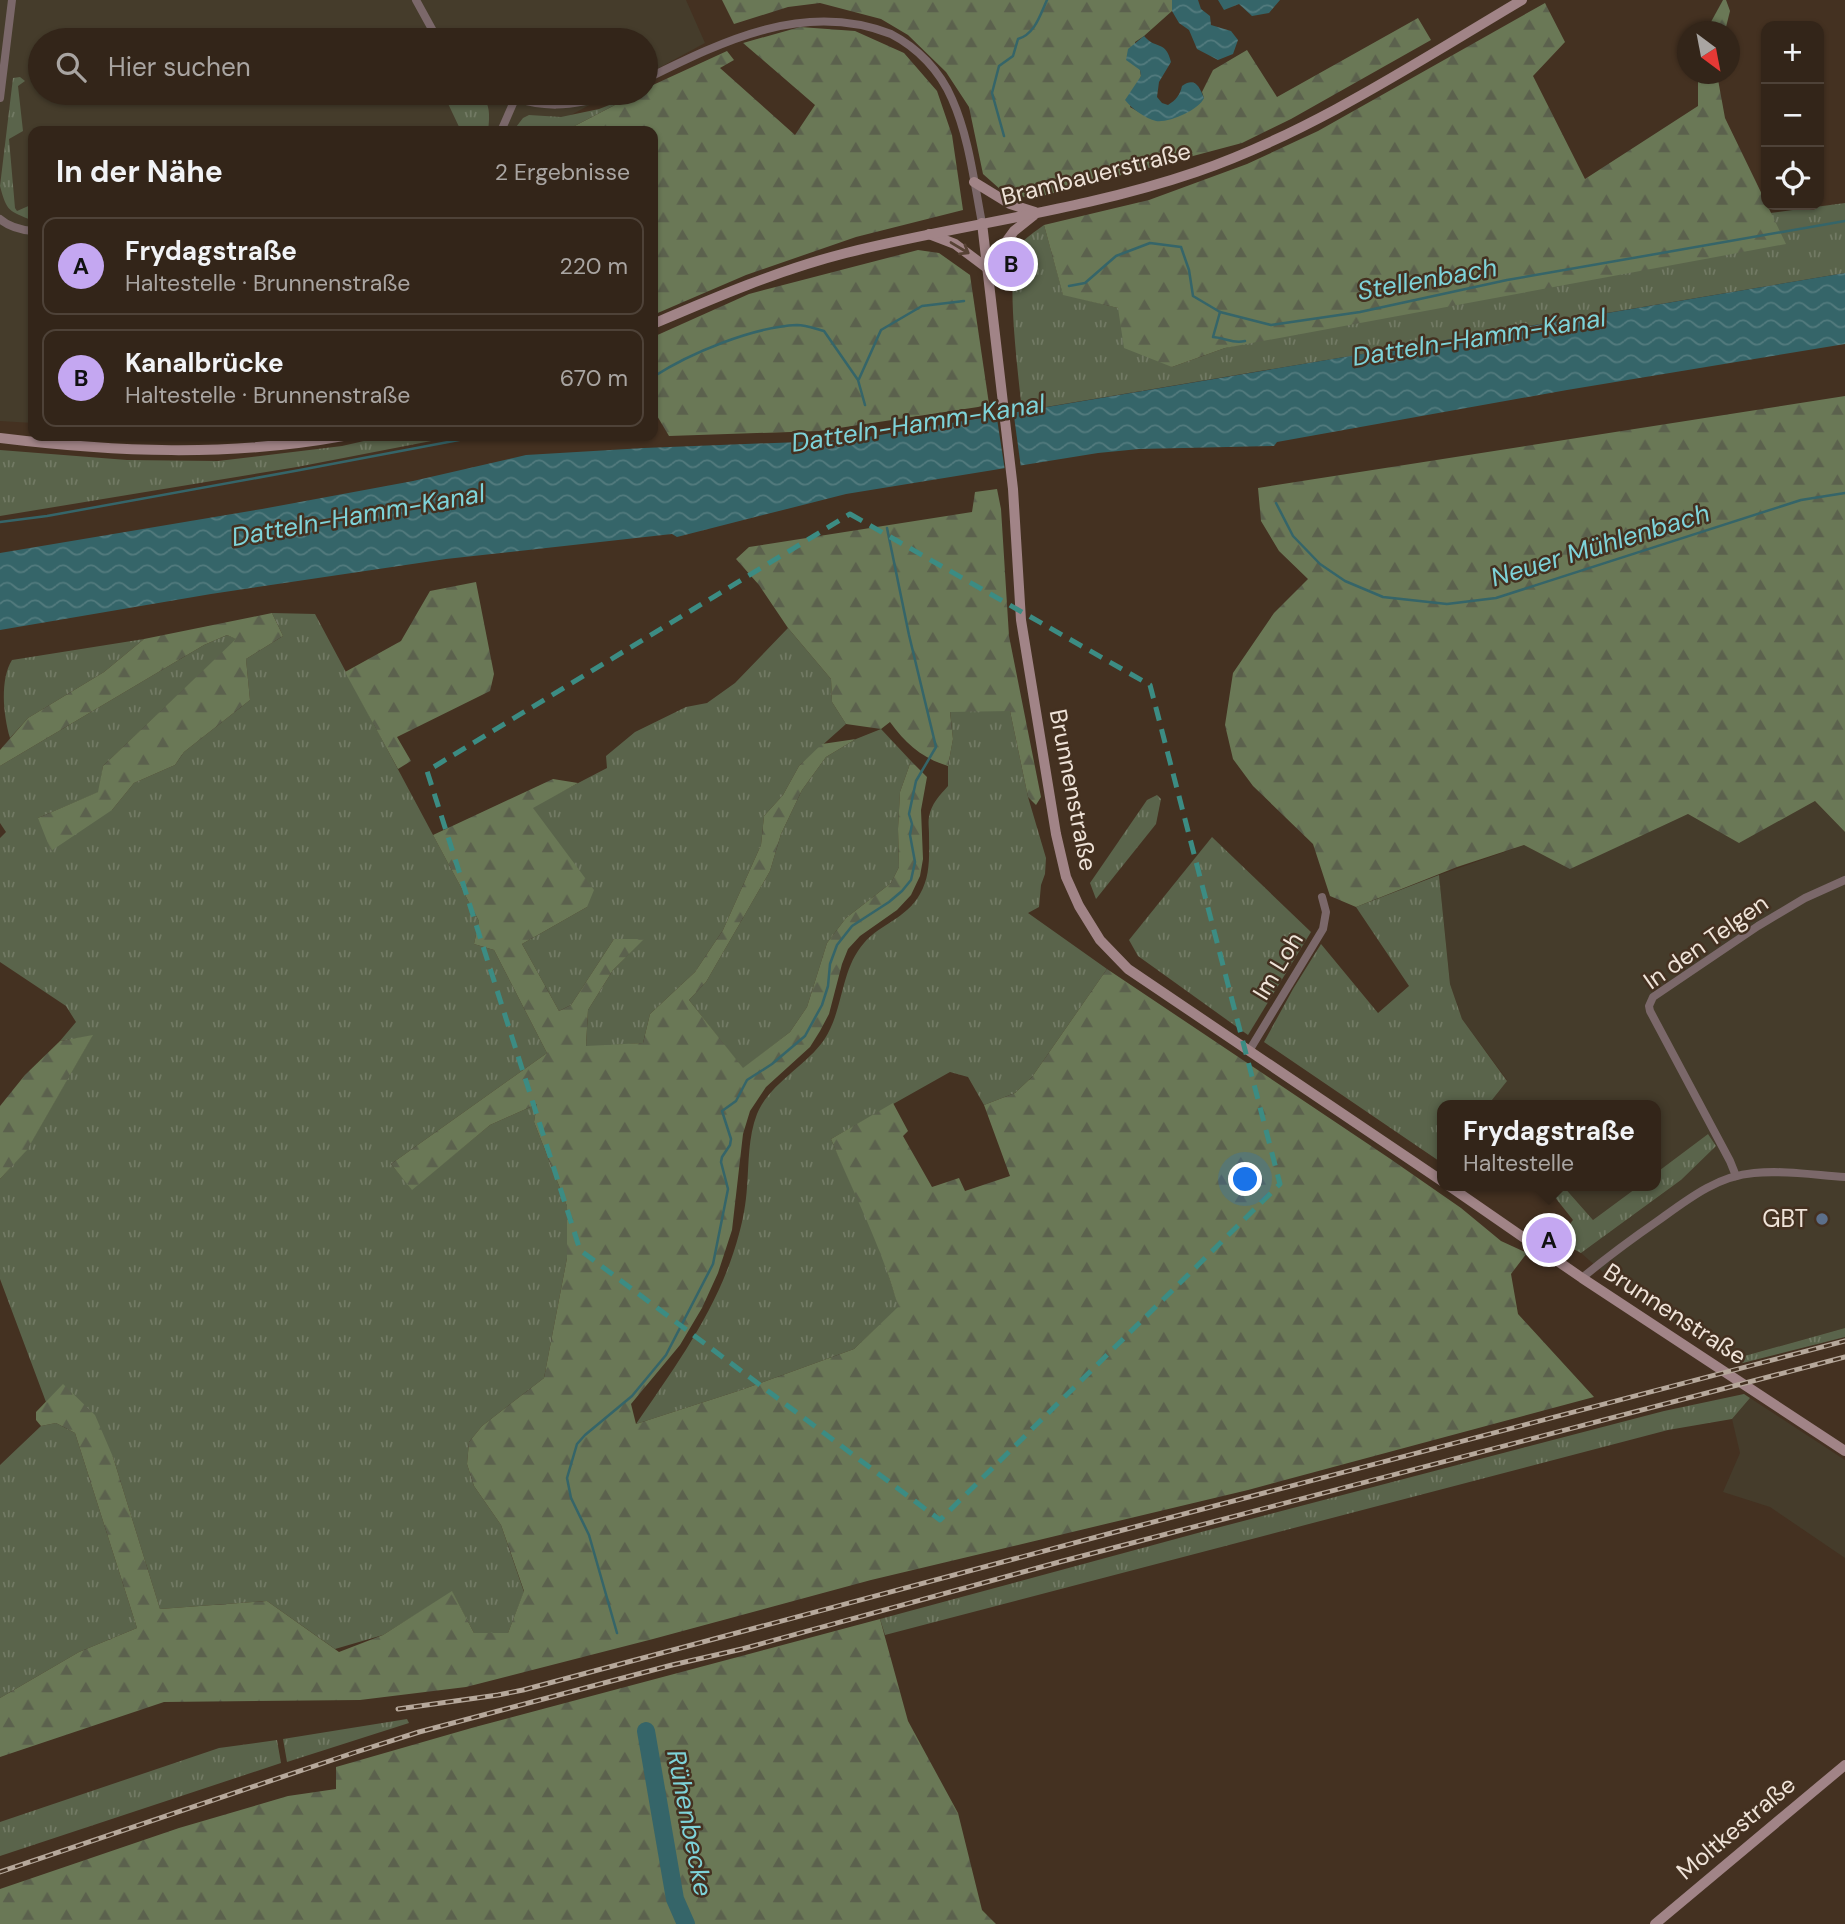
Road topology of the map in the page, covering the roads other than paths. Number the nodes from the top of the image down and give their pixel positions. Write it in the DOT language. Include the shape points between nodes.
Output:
graph roads {
  1 [pos="12,0"];
  2 [pos="416,0"];
  3 [pos="1522,0"];
  4 [pos="431,28"];
  5 [pos="658,73"];
  6 [pos="0,99"];
  7 [pos="512,105"];
  8 [pos="550,105"];
  9 [pos="571,105"];
  10 [pos="503,126"];
  11 [pos="974,182"];
  12 [pos="1037,212"];
  13 [pos="0,219"];
  14 [pos="982,223"];
  15 [pos="28,230"];
  16 [pos="929,234"];
  17 [pos="987,268"];
  18 [pos="658,322"];
  19 [pos="0,438"];
  20 [pos="28,441"];
  21 [pos="31,441"];
  22 [pos="308,441"];
  23 [pos="1845,880"];
  24 [pos="1322,897"];
  25 [pos="1249,1051"];
  26 [pos="1736,1176"];
  27 [pos="1845,1177"];
  28 [pos="1437,1178"];
  29 [pos="1456,1191"];
  30 [pos="1582,1278"];
  31 [pos="1845,1451"];
  32 [pos="1845,1765"];
  33 [pos="1655,1924"];
  1 -- 6 [label="street"];
  2 -- 4 [label="street"];
  3 -- 12 [label="street, Brambauerstraße" via="1344,104 1241,155 1151,186"];
  5 -- 11 [label="street" via="738,34 786,19 821,15 861,21 908,43 934,69 952,99"];
  7 -- 10 [label="street"];
  8 -- 9 [label="street"];
  11 -- 12 [label="street" via="1010,204"];
  11 -- 14 [label="street"];
  12 -- 14 [label="street, Brambauerstraße"];
  12 -- 17 [label="street" via="1014,231"];
  13 -- 15 [label="street"];
  14 -- 16 [label="street, Brambauerstraße"];
  14 -- 17 [label="street, Brunnenstraße"];
  16 -- 17 [label="street, one-way" via="956,244"];
  16 -- 18 [label="street, Brambauerstraße" via="790,269"];
  17 -- 25 [label="street, Brunnenstraße" via="1013,489 1021,620 1056,834 1072,890 1084,916 1120,962"];
  19 -- 20 [label="street"];
  21 -- 22 [label="street" via="183,451"];
  23 -- 26 [label="street, In den Telgen" via="1758,926 1650,1001 1650,1011"];
  24 -- 25 [label="street, Im Loh" via="1323,929"];
  25 -- 28 [label="street, Brunnenstraße"];
  26 -- 27 [label="street" via="1776,1172"];
  26 -- 30 [label="street" via="1700,1191"];
  29 -- 30 [label="street, Brunnenstraße"];
  30 -- 31 [label="street, Brunnenstraße"];
  32 -- 33 [label="street, Moltkestraße"];
}
